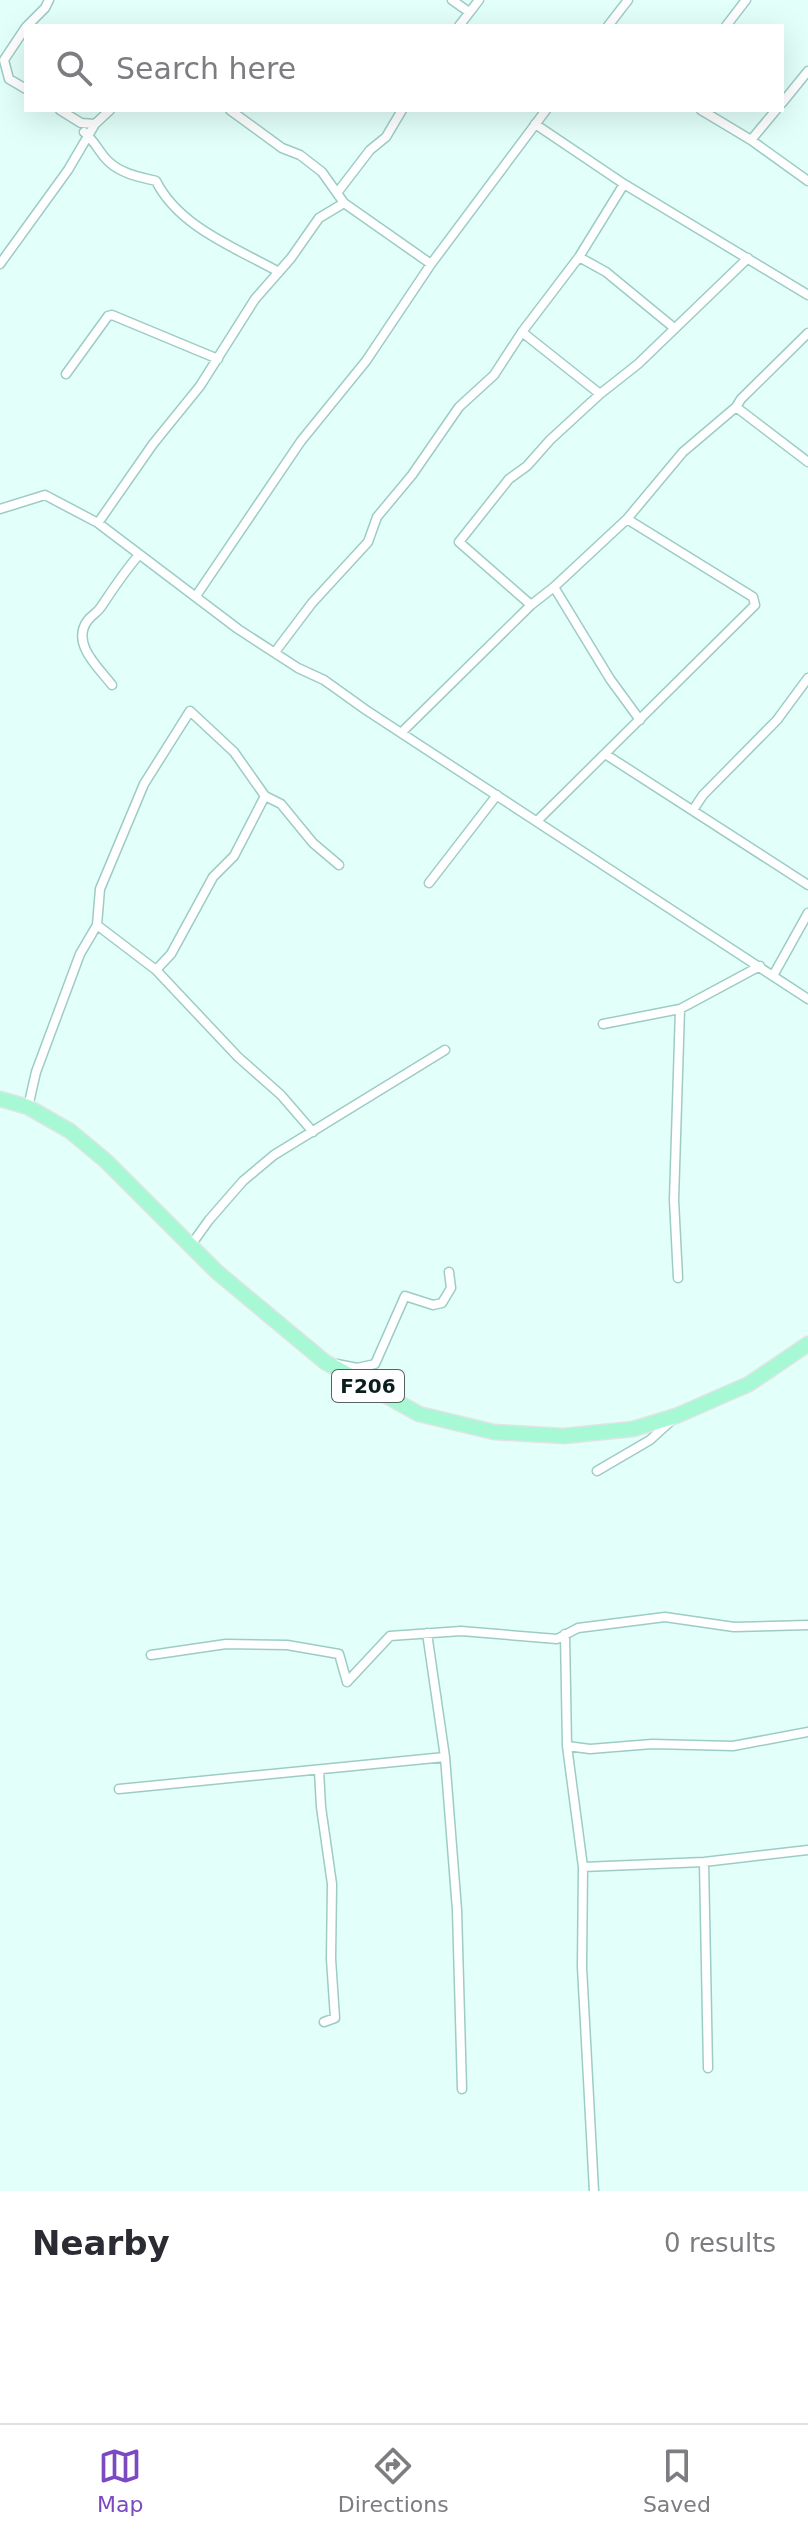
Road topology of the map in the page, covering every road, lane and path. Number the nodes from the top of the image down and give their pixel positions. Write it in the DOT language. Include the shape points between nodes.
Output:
graph roads {
  1 [pos="49,0"];
  2 [pos="452,0"];
  3 [pos="479,0"];
  4 [pos="628,0"];
  5 [pos="746,0"];
  6 [pos="469,12"];
  7 [pos="28,24"];
  8 [pos="460,24"];
  9 [pos="610,24"];
  10 [pos="728,24"];
  11 [pos="24,29"];
  12 [pos="808,71"];
  13 [pos="4,80"];
  14 [pos="24,88"];
  15 [pos="784,101"];
  16 [pos="63,112"];
  17 [pos="108,112"];
  18 [pos="233,112"];
  19 [pos="401,112"];
  20 [pos="544,112"];
  21 [pos="704,112"];
  22 [pos="774,112"];
  23 [pos="95,124"];
  24 [pos="535,124"];
  25 [pos="84,132"];
  26 [pos="751,140"];
  27 [pos="808,181"];
  28 [pos="624,184"];
  29 [pos="337,193"];
  30 [pos="344,203"];
  31 [pos="579,257"];
  32 [pos="748,258"];
  33 [pos="0,264"];
  34 [pos="431,264"];
  35 [pos="279,272"];
  36 [pos="808,295"];
  37 [pos="673,327"];
  38 [pos="522,332"];
  39 [pos="808,333"];
  40 [pos="218,359"];
  41 [pos="66,374"];
  42 [pos="600,394"];
  43 [pos="736,407"];
  44 [pos="808,462"];
  45 [pos="0,509"];
  46 [pos="627,519"];
  47 [pos="98,523"];
  48 [pos="138,556"];
  49 [pos="554,587"];
  50 [pos="196,596"];
  51 [pos="531,605"];
  52 [pos="275,652"];
  53 [pos="808,678"];
  54 [pos="112,685"];
  55 [pos="640,720"];
  56 [pos="402,732"];
  57 [pos="605,754"];
  58 [pos="497,795"];
  59 [pos="265,796"];
  60 [pos="693,810"];
  61 [pos="538,820"];
  62 [pos="339,865"];
  63 [pos="429,883"];
  64 [pos="808,885"];
  65 [pos="808,913"];
  66 [pos="97,925"];
  67 [pos="760,966"];
  68 [pos="156,970"];
  69 [pos="774,974"];
  70 [pos="808,999"];
  71 [pos="680,1009"];
  72 [pos="603,1024"];
  73 [pos="445,1050"];
  74 [pos="0,1099"];
  75 [pos="28,1107"];
  76 [pos="313,1132"];
  77 [pos="191,1245"];
  78 [pos="449,1272"];
  79 [pos="678,1278"];
  80 [pos="808,1344"];
  81 [pos="325,1362"];
  82 [pos="676,1416"];
  83 [pos="597,1471"];
  84 [pos="808,1625"];
  85 [pos="427,1633"];
  86 [pos="565,1634"];
  87 [pos="151,1655"];
  88 [pos="808,1732"];
  89 [pos="567,1746"];
  90 [pos="445,1757"];
  91 [pos="319,1770"];
  92 [pos="119,1789"];
  93 [pos="808,1850"];
  94 [pos="704,1862"];
  95 [pos="583,1867"];
  96 [pos="324,2022"];
  97 [pos="708,2068"];
  98 [pos="462,2089"];
  99 [pos="594,2191"];
  1 -- 7 [label="street"];
  2 -- 6 [label="street"];
  3 -- 6 [label="street"];
  4 -- 9 [label="street"];
  5 -- 10 [label="street"];
  6 -- 8 [label="street"];
  11 -- 13 [label="street" via="5,57"];
  12 -- 15 [label="street"];
  13 -- 14 [label="street"];
  16 -- 23 [label="street" via="81,123"];
  17 -- 23 [label="street"];
  18 -- 29 [label="street" via="322,172"];
  19 -- 29 [label="street"];
  20 -- 24 [label="street"];
  21 -- 26 [label="street"];
  22 -- 26 [label="street"];
  23 -- 33 [label="street"];
  24 -- 28 [label="street"];
  24 -- 34 [label="street"];
  25 -- 35 [label="street" via="107,161 128,174 156,181 164,197 204,231"];
  26 -- 27 [label="street"];
  28 -- 31 [label="street"];
  28 -- 32 [label="street"];
  29 -- 30 [label="street"];
  30 -- 34 [label="street"];
  30 -- 35 [label="street" via="319,218"];
  31 -- 37 [label="street" via="606,272"];
  31 -- 38 [label="street"];
  32 -- 36 [label="street"];
  32 -- 37 [label="street"];
  34 -- 50 [label="street"];
  35 -- 40 [label="street" via="255,299"];
  37 -- 42 [label="street"];
  38 -- 42 [label="street"];
  38 -- 52 [label="street" via="494,375 459,407 377,517 368,542"];
  39 -- 43 [label="street"];
  40 -- 41 [label="street" via="112,315"];
  40 -- 47 [label="street"];
  42 -- 51 [label="street" via="509,479 459,542"];
  43 -- 44 [label="street"];
  43 -- 46 [label="street" via="683,452"];
  45 -- 47 [label="street" via="45,495"];
  46 -- 49 [label="street"];
  46 -- 55 [label="street" via="753,597 755,605"];
  47 -- 48 [label="street"];
  48 -- 50 [label="street"];
  48 -- 54 [label="street" via="83,631 85,648"];
  49 -- 51 [label="street"];
  49 -- 55 [label="street"];
  50 -- 52 [label="street"];
  51 -- 56 [label="street"];
  52 -- 56 [label="street"];
  53 -- 60 [label="street" via="777,720"];
  55 -- 57 [label="street"];
  56 -- 58 [label="street"];
  57 -- 60 [label="street"];
  57 -- 61 [label="street"];
  58 -- 61 [label="street"];
  58 -- 63 [label="street"];
  59 -- 62 [label="street" via="281,804"];
  59 -- 66 [label="street" via="234,752 190,711 144,784 100,889"];
  59 -- 68 [label="street" via="234,856 213,877 171,954"];
  60 -- 64 [label="street"];
  61 -- 67 [label="street"];
  65 -- 69 [label="street"];
  66 -- 68 [label="street"];
  66 -- 75 [label="street" via="76,966"];
  67 -- 69 [label="street"];
  67 -- 71 [label="street"];
  68 -- 76 [label="street"];
  69 -- 70 [label="street"];
  71 -- 72 [label="street"];
  71 -- 79 [label="street" via="674,1200"];
  73 -- 76 [label="street"];
  74 -- 75 [label="main road, F206"];
  75 -- 77 [label="main road, F206" via="70,1131 106,1161"];
  76 -- 77 [label="street" via="243,1181"];
  77 -- 81 [label="main road, F206"];
  78 -- 81 [label="street" via="451,1288 442,1303 405,1296 375,1364 357,1368"];
  80 -- 82 [label="main road, F206" via="749,1384"];
  81 -- 82 [label="main road, F206" via="419,1414 494,1432 564,1436 633,1429"];
  82 -- 83 [label="street" via="650,1440"];
  84 -- 86 [label="street" via="734,1627 665,1617"];
  85 -- 86 [label="street" via="557,1639"];
  85 -- 87 [label="street" via="390,1636 347,1682 339,1654 287,1645 226,1644"];
  85 -- 90 [label="street"];
  86 -- 89 [label="street"];
  88 -- 89 [label="street" via="733,1746"];
  89 -- 95 [label="street"];
  90 -- 91 [label="street"];
  90 -- 98 [label="street" via="457,1910"];
  91 -- 92 [label="street"];
  91 -- 96 [label="street" via="332,1884 335,2018"];
  93 -- 94 [label="street"];
  94 -- 95 [label="street"];
  94 -- 97 [label="street"];
  95 -- 99 [label="street" via="582,1967"];
}
